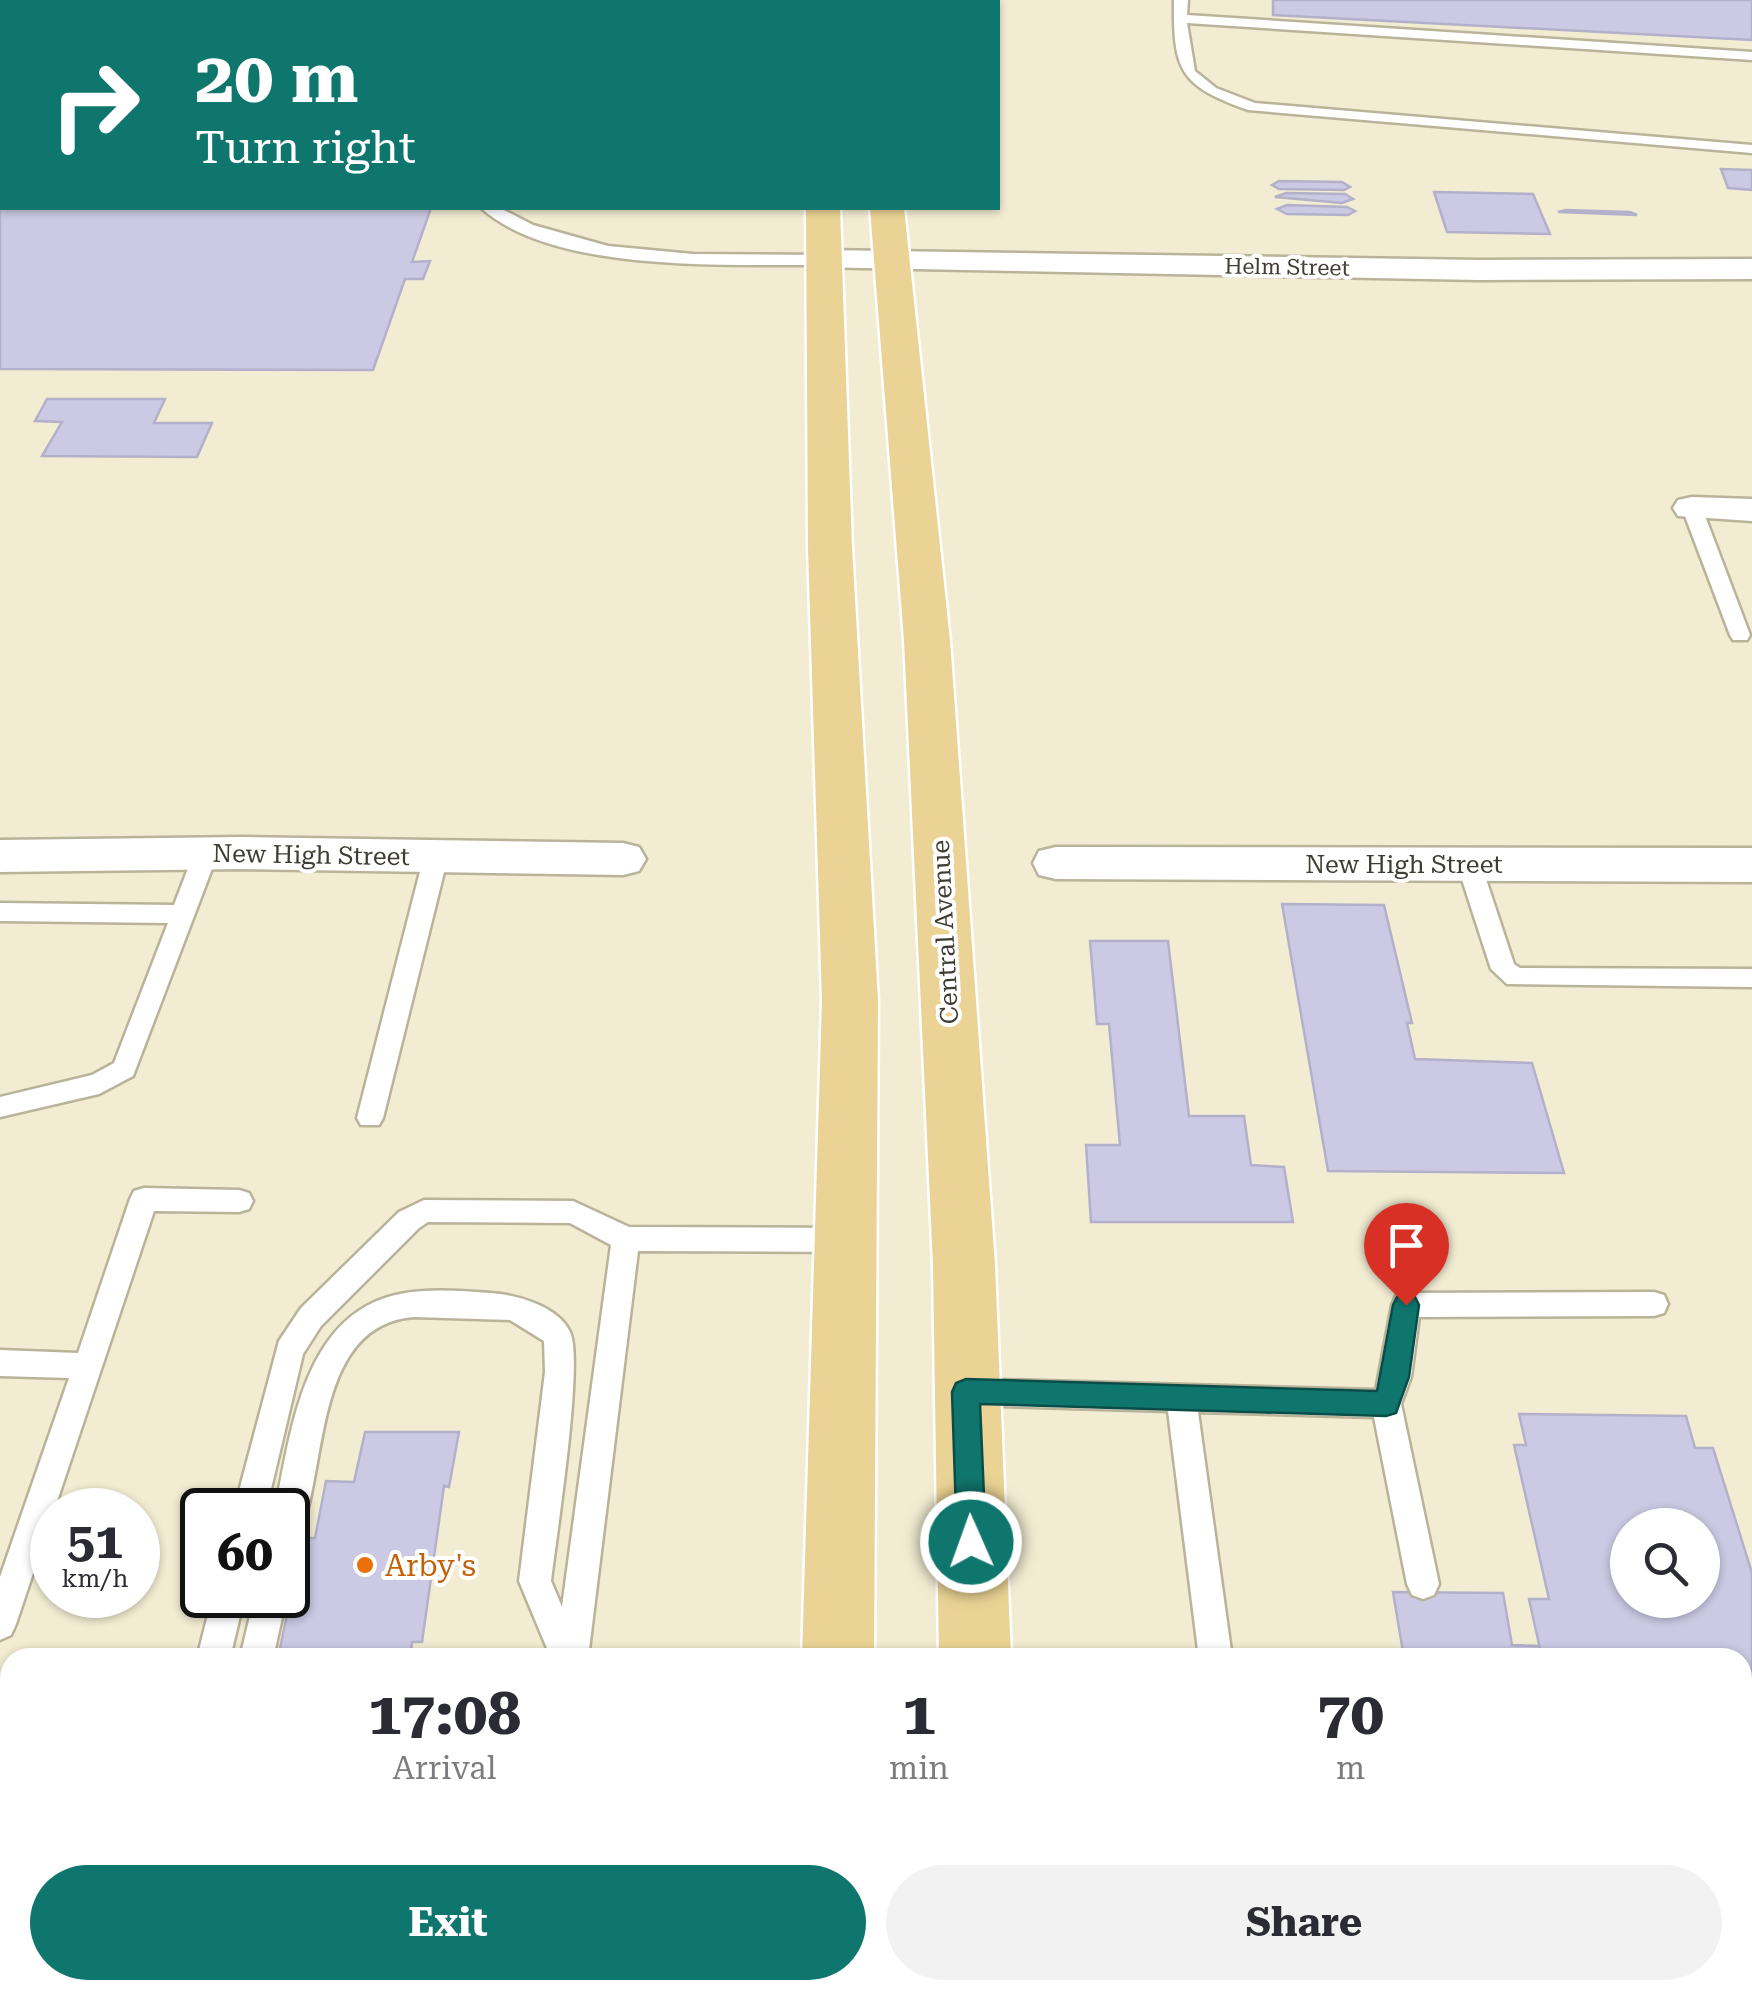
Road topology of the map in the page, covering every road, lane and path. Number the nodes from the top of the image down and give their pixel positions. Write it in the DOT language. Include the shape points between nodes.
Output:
graph roads {
  1 [pos="1181,0"];
  2 [pos="1181,20"];
  3 [pos="1752,56"];
  4 [pos="1752,148"];
  5 [pos="492,210"];
  6 [pos="823,210"];
  7 [pos="887,210"];
  8 [pos="890,259"];
  9 [pos="822,260"];
  10 [pos="1752,269"];
  11 [pos="1692,508"];
  12 [pos="1752,510"];
  13 [pos="1740,635"];
  14 [pos="206,854"];
  15 [pos="0,856"];
  16 [pos="436,856"];
  17 [pos="623,860"];
  18 [pos="1056,863"];
  19 [pos="1470,864"];
  20 [pos="1752,865"];
  21 [pos="0,912"];
  22 [pos="183,914"];
  23 [pos="1752,978"];
  24 [pos="0,1107"];
  25 [pos="370,1118"];
  26 [pos="239,1201"];
  27 [pos="626,1239"];
  28 [pos="847,1240"];
  29 [pos="1654,1304"];
  30 [pos="0,1363"];
  31 [pos="88,1366"];
  32 [pos="966,1392"];
  33 [pos="1182,1398"];
  34 [pos="1386,1404"];
  35 [pos="255,1488"];
  36 [pos="296,1488"];
  37 [pos="1423,1584"];
  38 [pos="223,1618"];
  39 [pos="266,1618"];
  40 [pos="0,1624"];
  41 [pos="215,1648"];
  42 [pos="258,1648"];
  43 [pos="565,1648"];
  44 [pos="571,1648"];
  45 [pos="838,1648"];
  46 [pos="975,1648"];
  47 [pos="1215,1648"];
  1 -- 2 [label="lane"];
  2 -- 3 [label="lane"];
  2 -- 4 [label="lane" via="1179,52 1189,76 1212,93 1253,106"];
  5 -- 9 [label="lane" via="523,229 619,256"];
  6 -- 9 [label="main road"];
  7 -- 8 [label="main road, Central Avenue"];
  8 -- 9 [label="street, Helm Street"];
  8 -- 10 [label="street, Helm Street"];
  8 -- 32 [label="main road, Central Avenue" via="928,640"];
  9 -- 28 [label="main road" via="850,1001"];
  11 -- 12 [label="street"];
  11 -- 13 [label="lane"];
  14 -- 15 [label="street, New High Street"];
  14 -- 16 [label="street, New High Street"];
  14 -- 22 [label="lane"];
  16 -- 17 [label="street, New High Street"];
  16 -- 25 [label="lane"];
  18 -- 19 [label="street, New High Street"];
  19 -- 20 [label="street, New High Street"];
  19 -- 23 [label="lane" via="1503,969 1516,976"];
  21 -- 22 [label="lane"];
  22 -- 24 [label="lane" via="124,1070 99,1084"];
  26 -- 31 [label="lane" via="144,1199"];
  27 -- 28 [label="lane"];
  27 -- 35 [label="lane" via="573,1212 424,1211 409,1220 289,1350"];
  27 -- 44 [label="lane"];
  28 -- 45 [label="main road"];
  29 -- 34 [label="lane" via="1406,1305"];
  30 -- 31 [label="lane"];
  31 -- 40 [label="lane"];
  32 -- 33 [label="lane"];
  32 -- 46 [label="main road, Central Avenue"];
  33 -- 34 [label="lane"];
  33 -- 47 [label="lane"];
  34 -- 37 [label="lane"];
  36 -- 43 [label="lane" via="320,1382 348,1334 393,1308 467,1305 534,1313 558,1336 560,1372 534,1580"];
  38 -- 41 [label="lane"];
  39 -- 42 [label="lane"];
}
